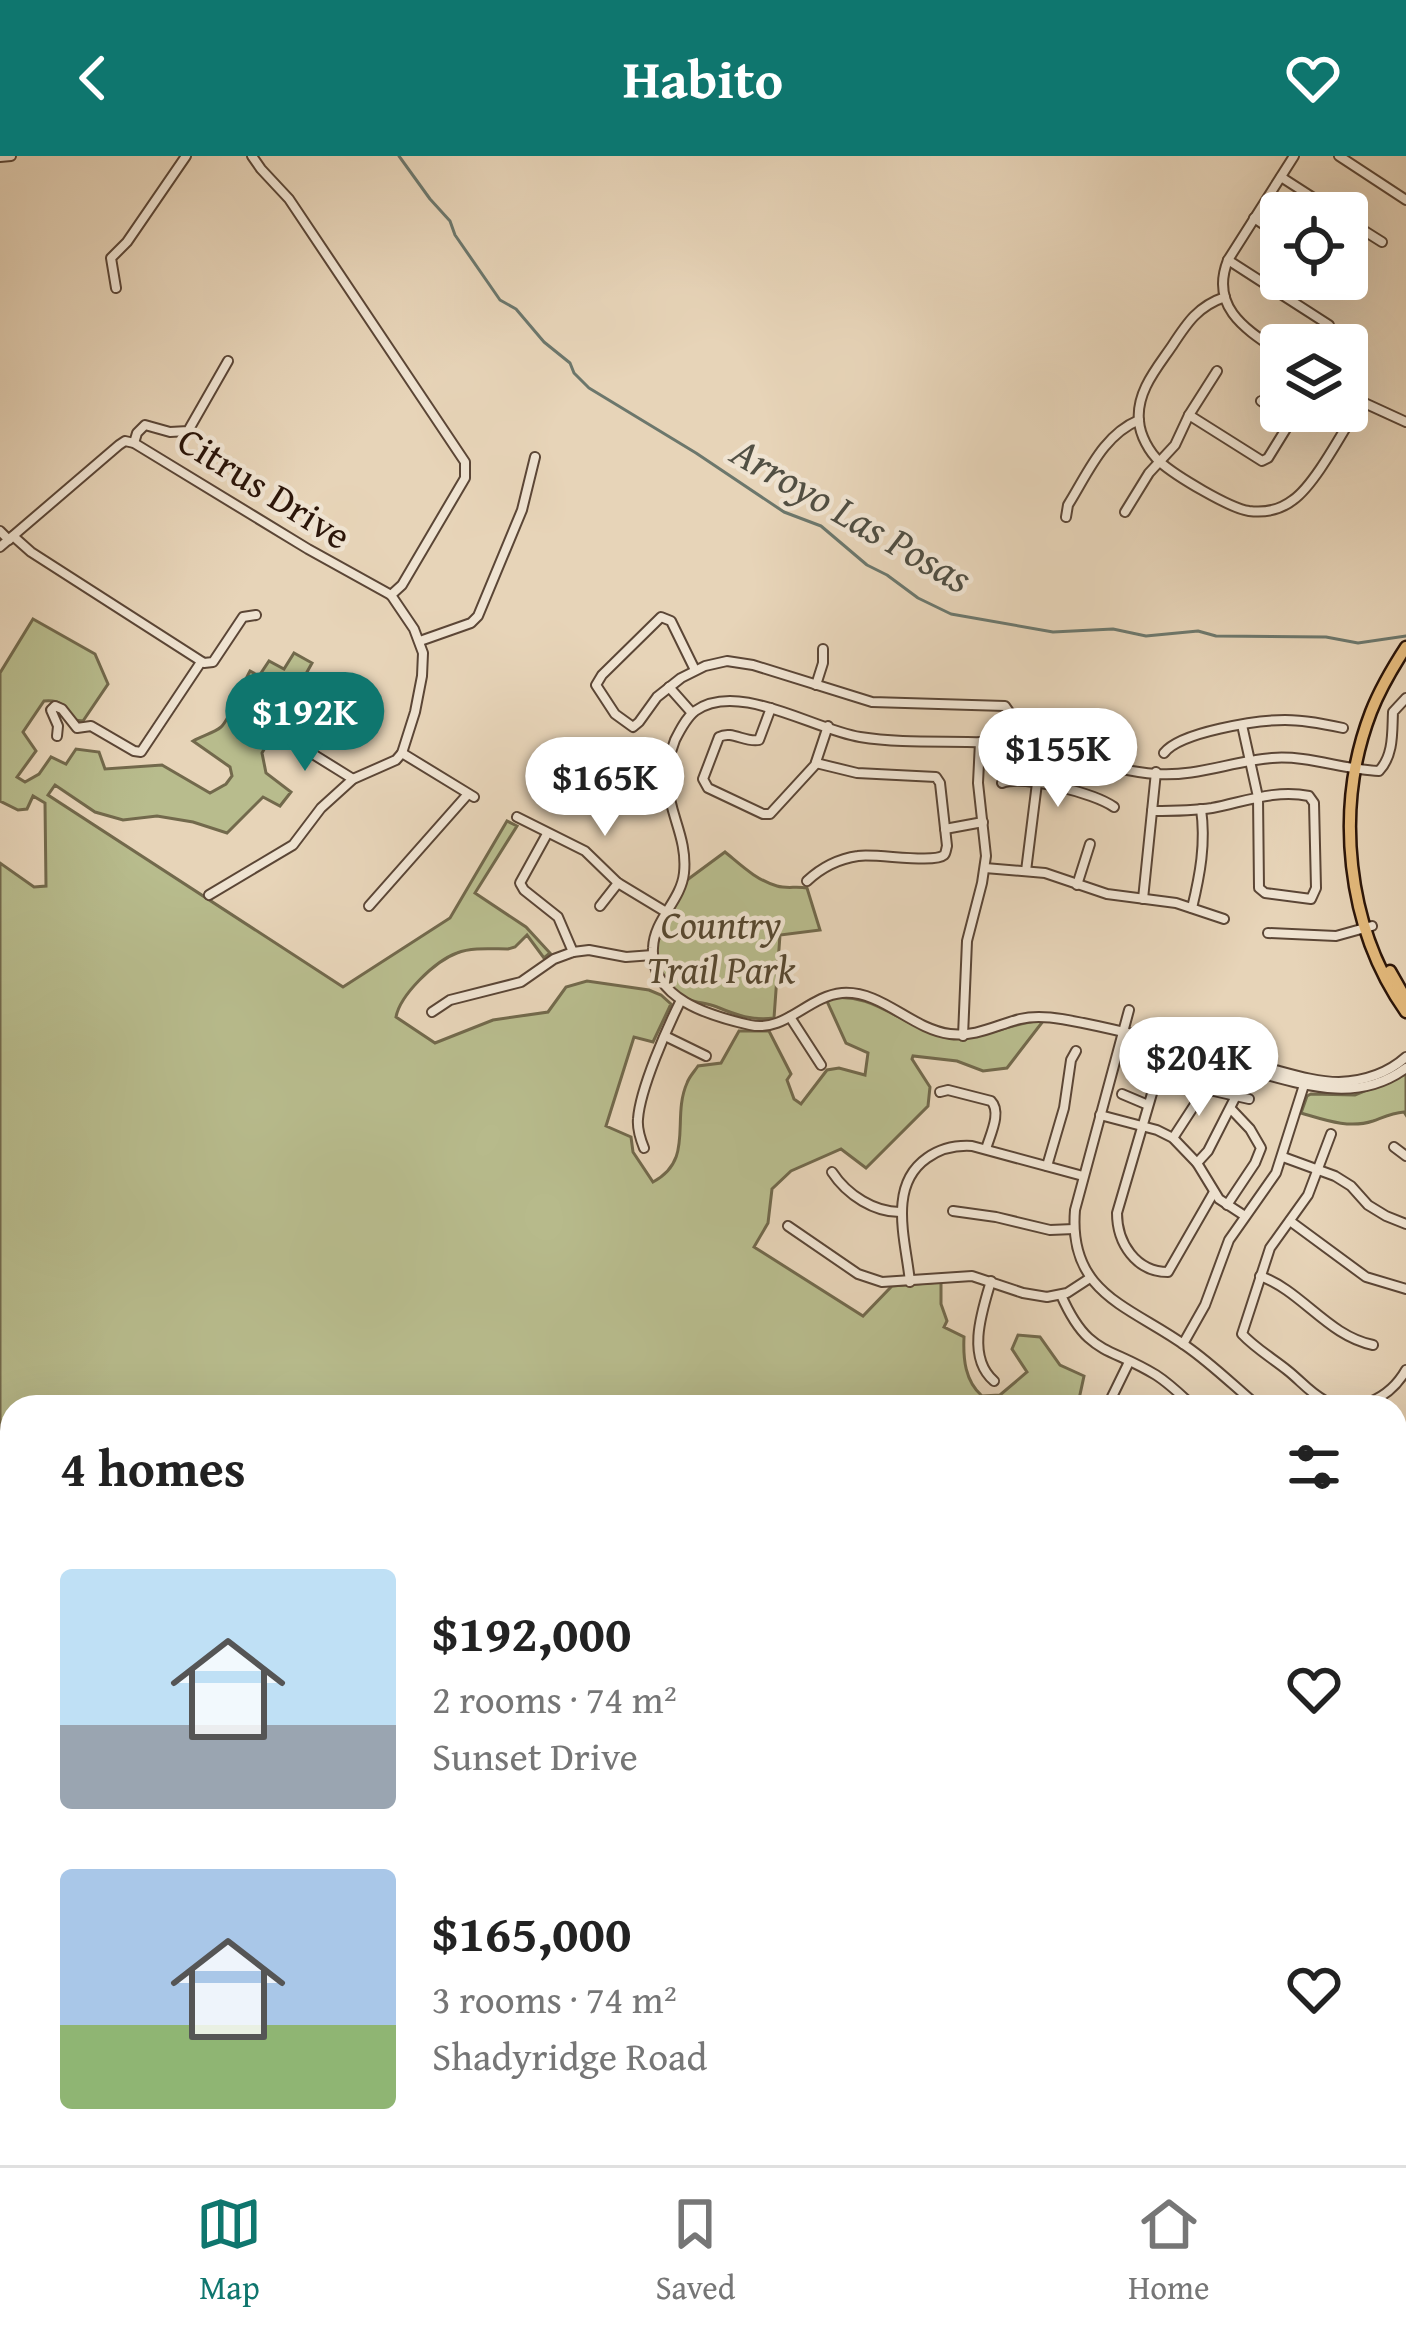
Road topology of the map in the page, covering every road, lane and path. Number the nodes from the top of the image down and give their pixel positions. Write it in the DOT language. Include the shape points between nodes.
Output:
graph roads {
  1 [pos="11,156"];
  2 [pos="186,156"];
  3 [pos="252,156"];
  4 [pos="1294,156"];
  5 [pos="1339,156"];
  6 [pos="0,157"];
  7 [pos="1354,160"];
  8 [pos="1281,177"];
  9 [pos="1304,192"];
  10 [pos="1406,200"];
  11 [pos="1254,218"];
  12 [pos="1260,222"];
  13 [pos="1368,233"];
  14 [pos="1382,242"];
  15 [pos="1228,260"];
  16 [pos="116,288"];
  17 [pos="1225,297"];
  18 [pos="1326,324"];
  19 [pos="1260,338"];
  20 [pos="228,361"];
  21 [pos="1217,371"];
  22 [pos="1368,404"];
  23 [pos="1189,415"];
  24 [pos="1139,420"];
  25 [pos="1406,422"];
  26 [pos="1284,432"];
  27 [pos="1342,432"];
  28 [pos="134,442"];
  29 [pos="535,458"];
  30 [pos="1160,462"];
  31 [pos="1125,512"];
  32 [pos="1066,517"];
  33 [pos="0,531"];
  34 [pos="11,538"];
  35 [pos="0,548"];
  36 [pos="391,595"];
  37 [pos="256,615"];
  38 [pos="420,641"];
  39 [pos="1406,647"];
  40 [pos="823,650"];
  41 [pos="1406,658"];
  42 [pos="201,662"];
  43 [pos="695,670"];
  44 [pos="1390,679"];
  45 [pos="816,686"];
  46 [pos="669,687"];
  47 [pos="1406,698"];
  48 [pos="771,708"];
  49 [pos="691,711"];
  50 [pos="1242,725"];
  51 [pos="828,727"];
  52 [pos="1343,728"];
  53 [pos="279,733"];
  54 [pos="57,736"];
  55 [pos="980,740"];
  56 [pos="1010,741"];
  57 [pos="402,753"];
  58 [pos="1164,753"];
  59 [pos="1248,760"];
  60 [pos="815,763"];
  61 [pos="1360,768"];
  62 [pos="1156,772"];
  63 [pos="353,779"];
  64 [pos="1002,783"];
  65 [pos="1037,783"];
  66 [pos="1258,797"];
  67 [pos="1114,807"];
  68 [pos="1201,809"];
  69 [pos="1152,811"];
  70 [pos="517,818"];
  71 [pos="983,822"];
  72 [pos="945,829"];
  73 [pos="547,833"];
  74 [pos="1090,844"];
  75 [pos="985,868"];
  76 [pos="1026,871"];
  77 [pos="807,881"];
  78 [pos="618,883"];
  79 [pos="1077,885"];
  80 [pos="209,895"];
  81 [pos="1143,899"];
  82 [pos="369,906"];
  83 [pos="600,907"];
  84 [pos="1192,908"];
  85 [pos="664,911"];
  86 [pos="1224,919"];
  87 [pos="1369,927"];
  88 [pos="1268,933"];
  89 [pos="572,952"];
  90 [pos="651,956"];
  91 [pos="1406,999"];
  92 [pos="680,1002"];
  93 [pos="1129,1010"];
  94 [pos="432,1012"];
  95 [pos="1406,1012"];
  96 [pos="791,1018"];
  97 [pos="1122,1033"];
  98 [pos="665,1036"];
  99 [pos="963,1036"];
  100 [pos="1076,1051"];
  101 [pos="706,1056"];
  102 [pos="1406,1058"];
  103 [pos="821,1065"];
  104 [pos="1132,1065"];
  105 [pos="1406,1068"];
  106 [pos="1158,1072"];
  107 [pos="1304,1085"];
  108 [pos="1205,1089"];
  109 [pos="940,1092"];
  110 [pos="1122,1094"];
  111 [pos="1236,1096"];
  112 [pos="1250,1099"];
  113 [pos="1148,1105"];
  114 [pos="1232,1110"];
  115 [pos="1100,1115"];
  116 [pos="1142,1126"];
  117 [pos="1331,1134"];
  118 [pos="1173,1138"];
  119 [pos="1394,1147"];
  120 [pos="644,1148"];
  121 [pos="986,1149"];
  122 [pos="1283,1156"];
  123 [pos="1406,1156"];
  124 [pos="1197,1163"];
  125 [pos="1047,1166"];
  126 [pos="1318,1170"];
  127 [pos="832,1172"];
  128 [pos="1083,1176"];
  129 [pos="1214,1192"];
  130 [pos="1227,1205"];
  131 [pos="953,1211"];
  132 [pos="902,1212"];
  133 [pos="1244,1216"];
  134 [pos="1290,1220"];
  135 [pos="1406,1224"];
  136 [pos="788,1226"];
  137 [pos="1074,1229"];
  138 [pos="1260,1276"];
  139 [pos="1090,1278"];
  140 [pos="992,1281"];
  141 [pos="910,1282"];
  142 [pos="1406,1289"];
  143 [pos="1061,1295"];
  144 [pos="1183,1344"];
  145 [pos="1372,1345"];
  146 [pos="1129,1362"];
  147 [pos="1406,1370"];
  148 [pos="994,1381"];
  149 [pos="1113,1395"];
  150 [pos="1180,1395"];
  151 [pos="1245,1395"];
  152 [pos="1315,1395"];
  153 [pos="1385,1395"];
  1 -- 6 [label="street"];
  2 -- 16 [label="street" via="112,256"];
  3 -- 36 [label="street" via="466,462 455,496"];
  4 -- 8 [label="street"];
  5 -- 7 [label="street"];
  7 -- 10 [label="street"];
  8 -- 9 [label="street"];
  8 -- 11 [label="street"];
  11 -- 12 [label="street"];
  11 -- 15 [label="street"];
  13 -- 14 [label="street"];
  15 -- 17 [label="street"];
  15 -- 18 [label="street"];
  17 -- 19 [label="street" via="1238,322"];
  17 -- 24 [label="street" via="1191,316 1144,389"];
  20 -- 28 [label="street" via="188,431 145,425"];
  21 -- 23 [label="street"];
  22 -- 25 [label="street"];
  23 -- 26 [label="street" via="1262,460"];
  23 -- 30 [label="street"];
  24 -- 30 [label="street"];
  24 -- 32 [label="street" via="1110,439"];
  27 -- 30 [label="street" via="1305,489 1264,512 1229,505"];
  28 -- 34 [label="street, Citrus Drive" via="119,445"];
  28 -- 36 [label="street, Citrus Drive"];
  29 -- 38 [label="street" via="478,616"];
  30 -- 31 [label="street"];
  33 -- 34 [label="street"];
  34 -- 35 [label="street, Citrus Drive"];
  34 -- 42 [label="street"];
  36 -- 38 [label="street"];
  37 -- 42 [label="street" via="241,619 211,663"];
  38 -- 57 [label="street" via="422,676"];
  39 -- 44 [label="main road"];
  40 -- 45 [label="street"];
  41 -- 44 [label="main road"];
  42 -- 54 [label="street" via="141,752 91,726 77,728 55,706"];
  43 -- 45 [label="street" via="737,662"];
  43 -- 46 [label="street"];
  43 -- 46 [label="street" via="662,617 596,682 633,727"];
  44 -- 61 [label="main road" via="1371,711"];
  45 -- 56 [label="street" via="872,702 1005,706"];
  46 -- 49 [label="street"];
  47 -- 61 [label="street" via="1394,712 1383,768"];
  48 -- 49 [label="street" via="722,700"];
  48 -- 51 [label="street"];
  48 -- 60 [label="street" via="759,740 719,737 704,783 770,814"];
  49 -- 85 [label="street" via="668,775 684,867"];
  50 -- 52 [label="street" via="1292,720"];
  50 -- 58 [label="street"];
  50 -- 59 [label="street"];
  51 -- 55 [label="street" via="863,738"];
  51 -- 60 [label="street"];
  53 -- 63 [label="street"];
  55 -- 56 [label="street"];
  55 -- 71 [label="street"];
  56 -- 62 [label="street"];
  57 -- 63 [label="street"];
  57 -- 82 [label="street" via="471,795"];
  59 -- 61 [label="street" via="1293,754"];
  59 -- 62 [label="street" via="1196,773"];
  59 -- 66 [label="street"];
  60 -- 72 [label="street" via="936,777"];
  61 -- 87 [label="main road" via="1350,797 1351,846"];
  62 -- 69 [label="street"];
  63 -- 80 [label="street" via="292,845"];
  64 -- 65 [label="street"];
  65 -- 67 [label="street"];
  65 -- 76 [label="street"];
  66 -- 66 [label="street" via="1259,889 1308,900 1316,888 1313,801 1291,793"];
  66 -- 68 [label="street"];
  68 -- 69 [label="street"];
  68 -- 84 [label="street" via="1202,865"];
  69 -- 81 [label="street"];
  70 -- 73 [label="street"];
  71 -- 72 [label="street"];
  71 -- 75 [label="street"];
  72 -- 77 [label="street" via="947,849 939,858 850,857"];
  73 -- 78 [label="street" via="585,851"];
  73 -- 89 [label="street" via="520,883 558,917"];
  74 -- 79 [label="street"];
  75 -- 76 [label="street"];
  75 -- 99 [label="street" via="967,941"];
  76 -- 79 [label="street"];
  78 -- 83 [label="street"];
  78 -- 85 [label="street"];
  79 -- 81 [label="street"];
  81 -- 84 [label="street"];
  84 -- 86 [label="street"];
  85 -- 90 [label="street"];
  87 -- 88 [label="street" via="1336,936"];
  87 -- 91 [label="main road"];
  87 -- 95 [label="main road"];
  89 -- 90 [label="street"];
  89 -- 94 [label="street" via="520,982"];
  90 -- 92 [label="street"];
  92 -- 96 [label="street" via="756,1026"];
  92 -- 98 [label="street"];
  93 -- 97 [label="street"];
  96 -- 99 [label="street" via="826,996 854,994"];
  96 -- 103 [label="street"];
  97 -- 99 [label="street" via="1036,1019"];
  97 -- 102 [label="street" via="1326,1082 1366,1078"];
  97 -- 107 [label="street"];
  97 -- 115 [label="street"];
  98 -- 101 [label="street"];
  98 -- 120 [label="street" via="640,1110"];
  100 -- 125 [label="street"];
  104 -- 106 [label="street"];
  105 -- 107 [label="street" via="1351,1089"];
  106 -- 108 [label="street"];
  106 -- 113 [label="street"];
  107 -- 122 [label="street"];
  108 -- 111 [label="street"];
  108 -- 118 [label="street"];
  109 -- 121 [label="street" via="995,1104"];
  110 -- 113 [label="street"];
  111 -- 112 [label="street"];
  111 -- 114 [label="street"];
  113 -- 116 [label="street"];
  114 -- 124 [label="street"];
  114 -- 130 [label="street" via="1261,1148"];
  115 -- 116 [label="street"];
  115 -- 128 [label="street"];
  116 -- 118 [label="street"];
  116 -- 129 [label="street" via="1117,1221 1127,1251 1159,1273 1170,1270"];
  117 -- 126 [label="street"];
  118 -- 124 [label="street"];
  119 -- 123 [label="street"];
  121 -- 125 [label="street"];
  121 -- 132 [label="street" via="954,1146 923,1161 903,1191"];
  122 -- 126 [label="street"];
  122 -- 133 [label="street"];
  124 -- 129 [label="street"];
  125 -- 128 [label="street"];
  126 -- 134 [label="street"];
  126 -- 135 [label="street"];
  127 -- 132 [label="street" via="873,1208"];
  128 -- 137 [label="street"];
  129 -- 130 [label="street"];
  130 -- 133 [label="street"];
  131 -- 137 [label="street"];
  132 -- 141 [label="street"];
  133 -- 144 [label="street"];
  134 -- 138 [label="street"];
  134 -- 142 [label="street" via="1366,1277"];
  136 -- 141 [label="street" via="869,1279"];
  137 -- 139 [label="street"];
  138 -- 145 [label="street"];
  138 -- 152 [label="street" via="1242,1334"];
  139 -- 143 [label="street"];
  139 -- 144 [label="street" via="1117,1305"];
  140 -- 141 [label="street"];
  140 -- 143 [label="street"];
  140 -- 148 [label="street" via="978,1342"];
  143 -- 146 [label="street" via="1088,1339"];
  144 -- 151 [label="street"];
  146 -- 149 [label="street"];
  146 -- 150 [label="street"];
  147 -- 153 [label="street"];
}
